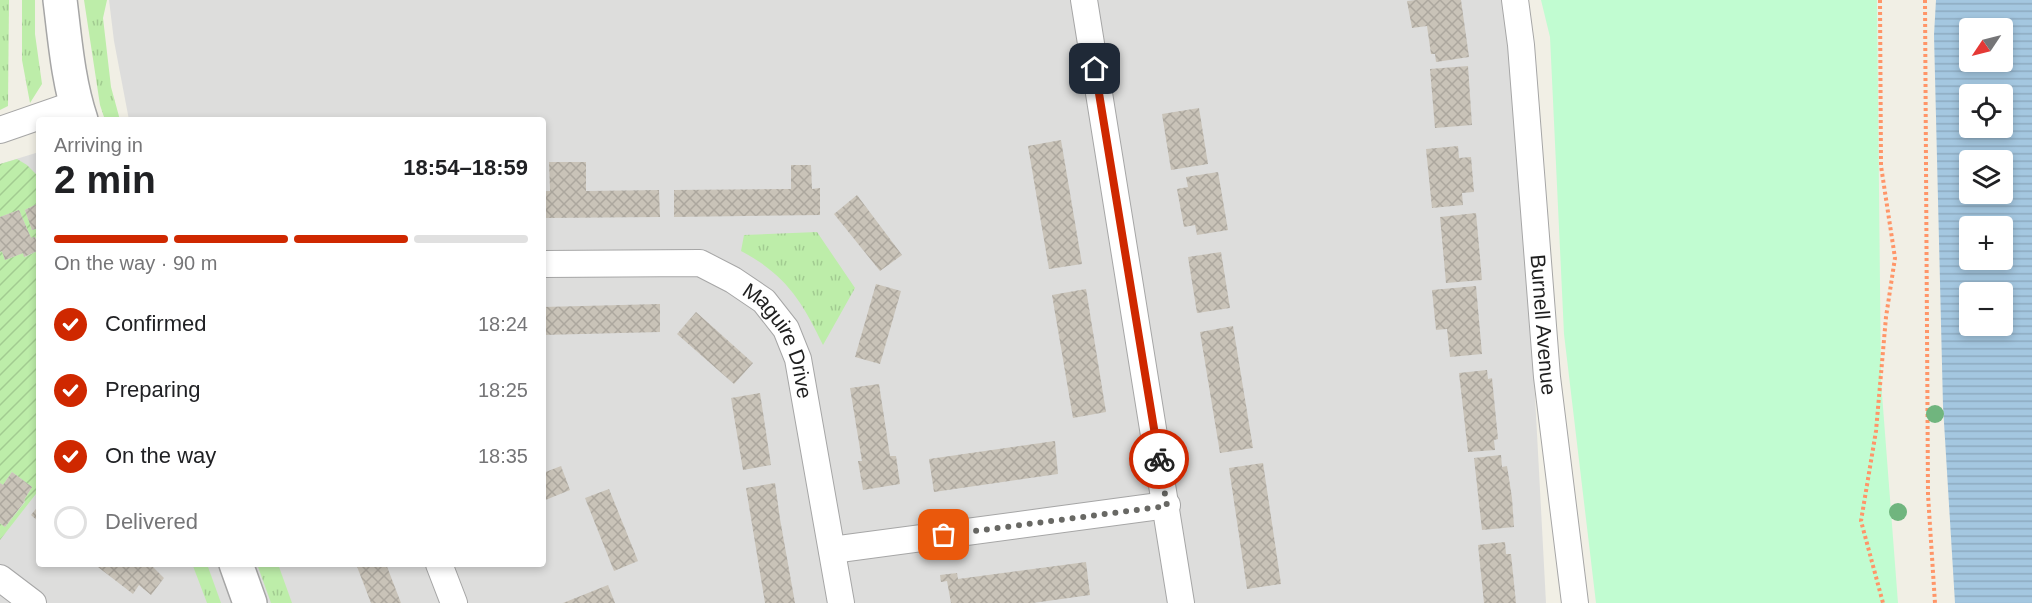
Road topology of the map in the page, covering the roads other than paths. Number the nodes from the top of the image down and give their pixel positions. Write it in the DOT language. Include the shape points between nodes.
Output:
graph roads {
  1 [pos="60,0"];
  2 [pos="1084,0"];
  3 [pos="1515,0"];
  4 [pos="78,112"];
  5 [pos="56,117"];
  6 [pos="36,122"];
  7 [pos="0,130"];
  8 [pos="546,264"];
  9 [pos="1167,506"];
  10 [pos="832,550"];
  11 [pos="237,567"];
  12 [pos="440,567"];
  13 [pos="0,578"];
  14 [pos="33,603"];
  15 [pos="250,603"];
  16 [pos="454,603"];
  17 [pos="841,603"];
  18 [pos="1181,603"];
  19 [pos="1575,603"];
  1 -- 4 [label="street"];
  2 -- 9 [label="street"];
  3 -- 19 [label="street, Burnell Avenue" via="1547,377"];
  4 -- 5 [label="street"];
  6 -- 7 [label="street"];
  8 -- 10 [label="street, Maguire Drive" via="700,263 764,301 786,329 798,359"];
  9 -- 10 [label="street"];
  9 -- 18 [label="street"];
  10 -- 17 [label="street, Maguire Drive"];
  11 -- 15 [label="street"];
  12 -- 16 [label="street"];
  13 -- 14 [label="street"];
}
